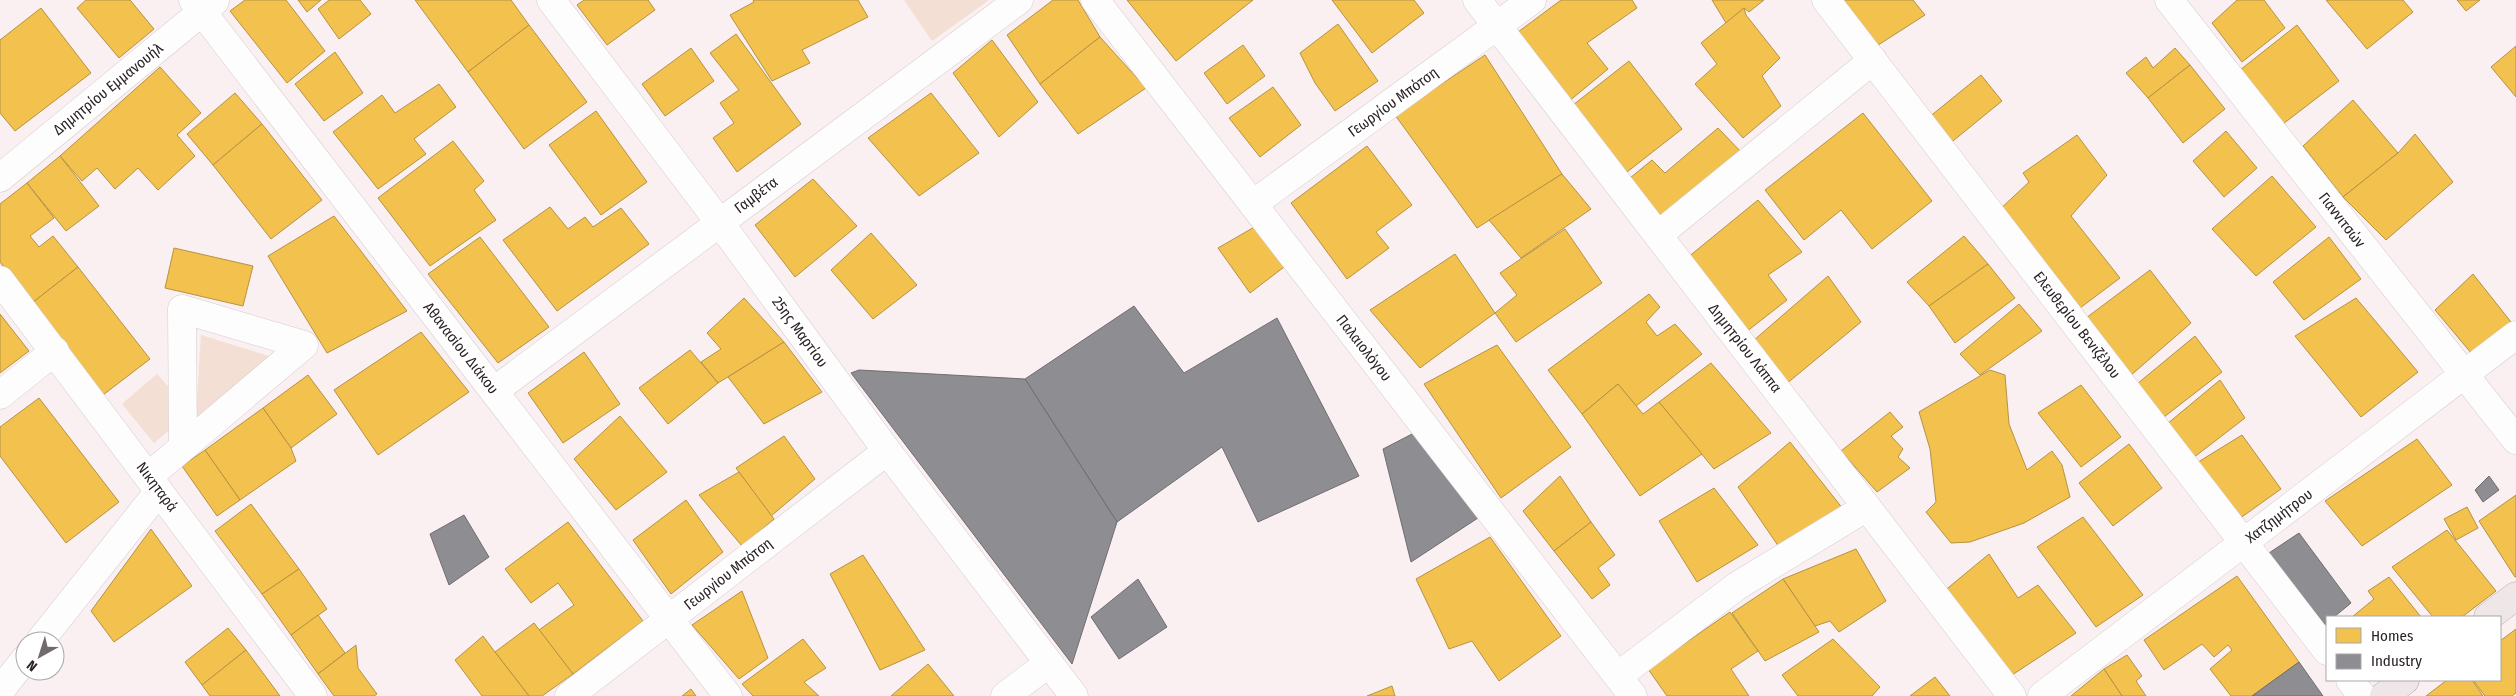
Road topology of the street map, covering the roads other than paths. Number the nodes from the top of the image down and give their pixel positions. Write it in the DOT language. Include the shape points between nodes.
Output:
graph roads {
  1 [pos="550,0"];
  2 [pos="1019,0"];
  3 [pos="1096,0"];
  4 [pos="1477,0"];
  5 [pos="1532,0"];
  6 [pos="1826,0"];
  7 [pos="2175,2"];
  8 [pos="204,4"];
  9 [pos="1497,26"];
  10 [pos="1873,60"];
  11 [pos="0,178"];
  12 [pos="1253,204"];
  13 [pos="720,222"];
  14 [pos="1658,235"];
  15 [pos="0,280"];
  16 [pos="2516,335"];
  17 [pos="55,351"];
  18 [pos="2464,375"];
  19 [pos="494,390"];
  20 [pos="0,395"];
  21 [pos="2516,440"];
  22 [pos="183,447"];
  23 [pos="888,451"];
  24 [pos="154,483"];
  25 [pos="1867,507"];
  26 [pos="2244,542"];
  27 [pos="2516,596"];
  28 [pos="2489,616"];
  29 [pos="669,619"];
  30 [pos="47,631"];
  31 [pos="2326,650"];
  32 [pos="1049,663"];
  33 [pos="15,672"];
  34 [pos="2351,681"];
  35 [pos="2404,681"];
  36 [pos="1626,686"];
  37 [pos="0,691"];
  38 [pos="312,696"];
  39 [pos="569,696"];
  40 [pos="728,696"];
  41 [pos="1005,696"];
  42 [pos="1074,696"];
  43 [pos="2012,696"];
  44 [pos="2042,696"];
  45 [pos="2362,696"];
  46 [pos="2384,696"];
  1 -- 13 [label="street, 25ης Μαρτίου"];
  2 -- 13 [label="street, Γαμβέτα"];
  3 -- 12 [label="street, Παλαιολόγου"];
  4 -- 9 [label="street, Δημητρίου Λάππα"];
  5 -- 9 [label="street, Γεωργίου Μπότση"];
  6 -- 10 [label="street, Ελευθερίου Βενιζέλου"];
  7 -- 18 [label="street, Γιαννιτσών"];
  8 -- 11 [label="street, Δημητρίου Εμμανουήλ"];
  8 -- 19 [label="street, Αθανασίου Διάκου"];
  9 -- 12 [label="street, Γεωργίου Μπότση"];
  9 -- 14 [label="street, Δημητρίου Λάππα"];
  10 -- 14 [label="street"];
  10 -- 26 [label="street, Ελευθερίου Βενιζέλου"];
  12 -- 36 [label="street, Παλαιολόγου"];
  13 -- 19 [label="street, Γαμβέτα"];
  13 -- 23 [label="street, 25ης Μαρτίου"];
  14 -- 25 [label="street, Δημητρίου Λάππα"];
  15 -- 17 [label="street, Νικηταρά"];
  16 -- 18 [label="street, Χατζημήτρου"];
  17 -- 20 [label="street"];
  17 -- 24 [label="street, Νικηταρά"];
  18 -- 21 [label="street, Γιαννιτσών"];
  18 -- 26 [label="street, Χατζημήτρου"];
  19 -- 29 [label="street, Αθανασίου Διάκου"];
  22 -- 22 [label="street" via="281,364 304,345 182,309"];
  22 -- 24 [label="street"];
  23 -- 29 [label="street, Γεωργίου Μπότση"];
  23 -- 32 [label="street, 25ης Μαρτίου"];
  24 -- 30 [label="street"];
  24 -- 38 [label="street, Νικηταρά"];
  25 -- 36 [label="street" via="1736,586"];
  25 -- 43 [label="street, Δημητρίου Λάππα"];
  26 -- 31 [label="street, Ελευθερίου Βενιζέλου"];
  26 -- 44 [label="street, Χατζημήτρου"];
  27 -- 28 [label="main road"];
  29 -- 39 [label="street, Γεωργίου Μπότση"];
  29 -- 40 [label="street, Αθανασίου Διάκου"];
  32 -- 41 [label="street"];
  32 -- 42 [label="street, 25ης Μαρτίου"];
  33 -- 37 [label="street"];
  34 -- 45 [label="street"];
  35 -- 46 [label="main road"];
}
